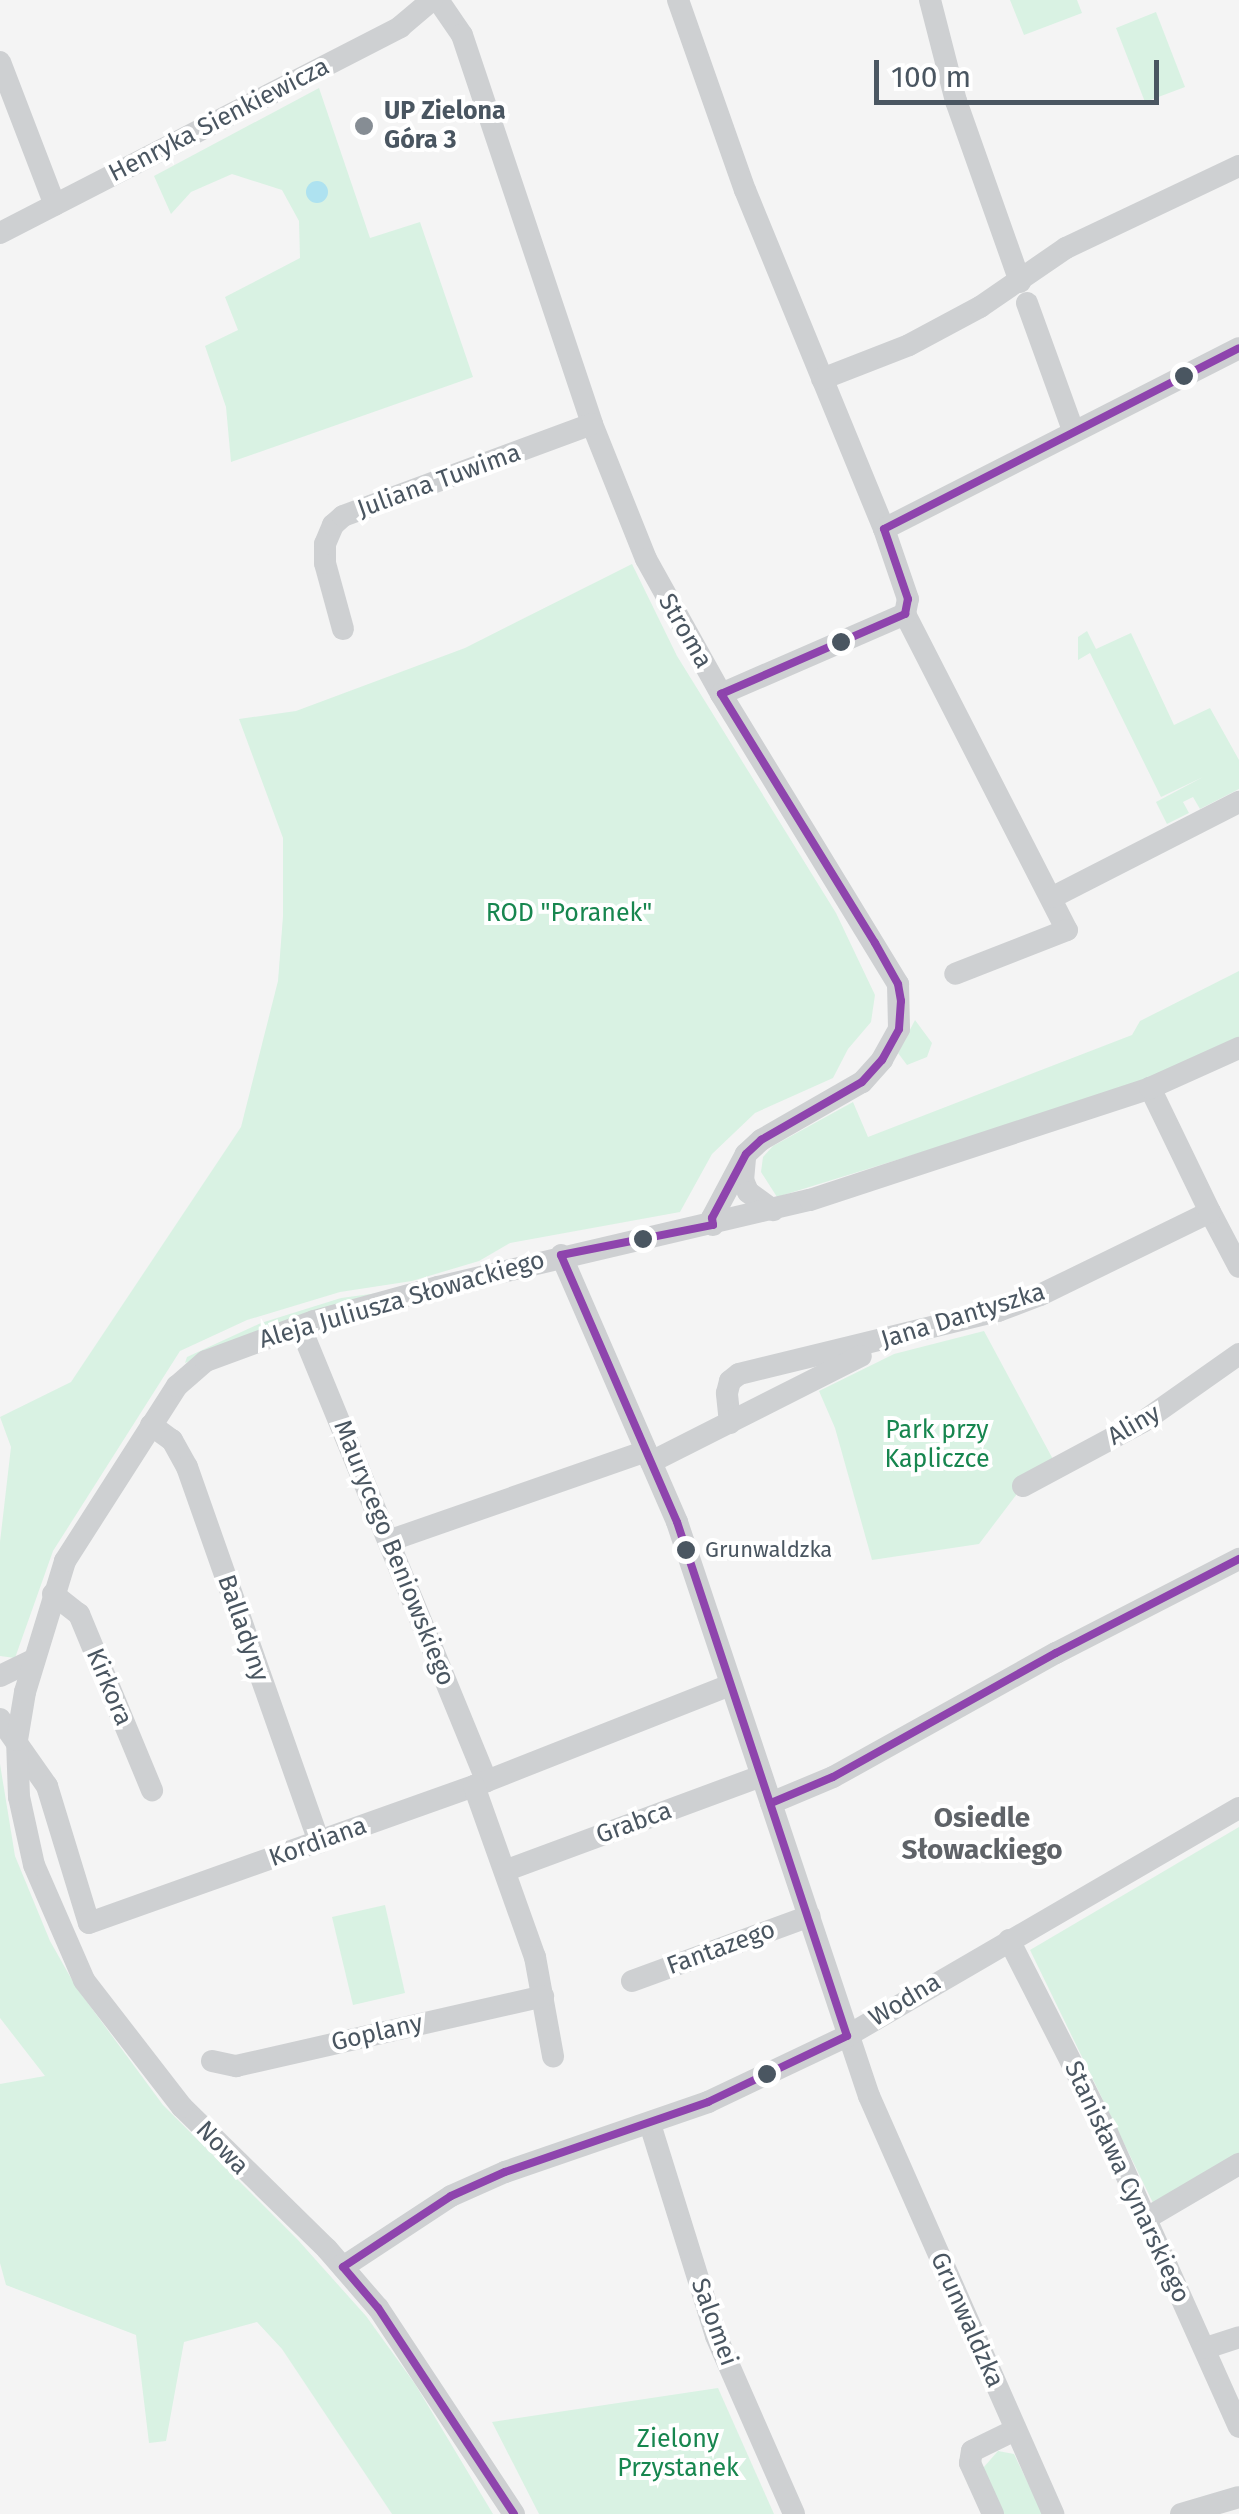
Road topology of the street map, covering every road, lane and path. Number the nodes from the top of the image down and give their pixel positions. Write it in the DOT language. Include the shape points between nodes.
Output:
graph roads {
  1 [pos="435,0"];
  2 [pos="678,0"];
  3 [pos="930,0"];
  4 [pos="0,62"];
  5 [pos="1239,166"];
  6 [pos="55,205"];
  7 [pos="0,233"];
  8 [pos="1024,293"];
  9 [pos="1239,348"];
  10 [pos="822,379"];
  11 [pos="592,424"];
  12 [pos="1073,430"];
  13 [pos="884,529"];
  14 [pos="905,614"];
  15 [pos="343,628"];
  16 [pos="721,694"];
  17 [pos="1239,802"];
  18 [pos="1053,897"];
  19 [pos="955,974"];
  20 [pos="1239,1048"];
  21 [pos="1150,1088"];
  22 [pos="746,1154"];
  23 [pos="773,1210"];
  24 [pos="1210,1212"];
  25 [pos="713,1225"];
  26 [pos="561,1256"];
  27 [pos="1239,1267"];
  28 [pos="300,1326"];
  29 [pos="870,1346"];
  30 [pos="1239,1354"];
  31 [pos="730,1423"];
  32 [pos="151,1425"];
  33 [pos="649,1456"];
  34 [pos="1023,1486"];
  35 [pos="391,1540"];
  36 [pos="1239,1559"];
  37 [pos="54,1594"];
  38 [pos="33,1660"];
  39 [pos="0,1676"];
  40 [pos="732,1685"];
  41 [pos="0,1719"];
  42 [pos="18,1740"];
  43 [pos="761,1776"];
  44 [pos="480,1784"];
  45 [pos="152,1790"];
  46 [pos="771,1802"];
  47 [pos="1239,1808"];
  48 [pos="319,1842"];
  49 [pos="507,1870"];
  50 [pos="810,1916"];
  51 [pos="1009,1940"];
  52 [pos="632,1981"];
  53 [pos="543,1996"];
  54 [pos="847,2036"];
  55 [pos="554,2056"];
  56 [pos="212,2061"];
  57 [pos="650,2124"];
  58 [pos="1239,2164"];
  59 [pos="1147,2218"];
  60 [pos="343,2267"];
  61 [pos="1239,2337"];
  62 [pos="1206,2348"];
  63 [pos="1239,2427"];
  64 [pos="1015,2430"];
  65 [pos="1239,2497"];
  66 [pos="1196,2512"];
  67 [pos="514,2514"];
  68 [pos="794,2514"];
  69 [pos="993,2514"];
  70 [pos="1053,2514"];
  1 -- 6 [label="street, Henryka Sienkiewicza" via="406,24"];
  1 -- 11 [label="street, Stroma" via="462,35"];
  2 -- 10 [label="street"];
  3 -- 8 [label="street" via="956,101"];
  4 -- 6 [label="street"];
  5 -- 8 [label="street" via="1066,248"];
  6 -- 7 [label="street, Henryka Sienkiewicza"];
  8 -- 10 [label="street"];
  8 -- 12 [label="street"];
  9 -- 12 [label="street"];
  10 -- 13 [label="street"];
  11 -- 15 [label="street, Juliana Tuwima" via="342,516 326,544 325,563"];
  11 -- 16 [label="street, Stroma" via="646,559"];
  12 -- 13 [label="street"];
  13 -- 14 [label="street" via="908,599"];
  14 -- 16 [label="street"];
  14 -- 18 [label="street"];
  16 -- 22 [label="street, Stroma" via="867,930 901,1001 899,1029 862,1082"];
  17 -- 18 [label="street"];
  18 -- 19 [label="street" via="1067,930"];
  20 -- 21 [label="street, Aleja Juliusza Słowackiego"];
  21 -- 23 [label="street, Aleja Juliusza Słowackiego"];
  21 -- 24 [label="street"];
  22 -- 23 [label="street" via="748,1192"];
  22 -- 25 [label="street, Stroma"];
  23 -- 25 [label="street, Aleja Juliusza Słowackiego"];
  24 -- 27 [label="street"];
  24 -- 29 [label="street, Jana Dantyszka" via="1040,1295"];
  25 -- 26 [label="street, Aleja Juliusza Słowackiego"];
  26 -- 28 [label="street, Aleja Juliusza Słowackiego"];
  26 -- 33 [label="street, Grunwaldzka"];
  28 -- 32 [label="street, Aleja Juliusza Słowackiego" via="200,1365"];
  28 -- 35 [label="street, Maurycego Beniowskiego"];
  29 -- 31 [label="street, Jana Dantyszka"];
  29 -- 31 [label="street" via="740,1374 727,1393"];
  30 -- 34 [label="street, Aliny" via="1144,1420"];
  31 -- 33 [label="street, Jana Dantyszka"];
  32 -- 37 [label="street, Aleja Juliusza Słowackiego" via="65,1561"];
  32 -- 48 [label="street, Balladyny" via="172,1440 187,1467"];
  33 -- 35 [label="street, Jana Dantyszka"];
  33 -- 40 [label="street, Grunwaldzka"];
  35 -- 44 [label="street, Maurycego Beniowskiego"];
  36 -- 46 [label="street" via="832,1778"];
  37 -- 38 [label="street, Aleja Juliusza Słowackiego"];
  37 -- 45 [label="street, Kirkora" via="78,1614"];
  38 -- 39 [label="street"];
  38 -- 42 [label="street, Aleja Juliusza Słowackiego"];
  40 -- 43 [label="street, Grunwaldzka"];
  40 -- 44 [label="street, Kordiana"];
  41 -- 42 [label="street"];
  42 -- 48 [label="street, Kordiana" via="47,1786 89,1924"];
  42 -- 60 [label="street, Nowa" via="19,1798 34,1866 84,1980 182,2107"];
  43 -- 46 [label="street, Grunwaldzka"];
  43 -- 49 [label="street, Grabca"];
  44 -- 48 [label="street, Kordiana"];
  44 -- 49 [label="street, Maurycego Beniowskiego"];
  46 -- 50 [label="street, Grunwaldzka"];
  47 -- 51 [label="street, Wodna"];
  49 -- 53 [label="street, Maurycego Beniowskiego"];
  50 -- 52 [label="street, Fantazego"];
  50 -- 54 [label="street, Grunwaldzka"];
  51 -- 54 [label="street, Wodna"];
  51 -- 59 [label="street, Stanisława Cynarskiego"];
  53 -- 55 [label="street, Maurycego Beniowskiego"];
  53 -- 56 [label="street, Goplany" via="236,2066"];
  54 -- 57 [label="street, Wodna"];
  54 -- 64 [label="street, Grunwaldzka"];
  57 -- 60 [label="street, Wodna" via="451,2196"];
  57 -- 68 [label="street, Salomei" via="716,2336"];
  58 -- 59 [label="street"];
  59 -- 62 [label="street, Stanisława Cynarskiego"];
  60 -- 67 [label="street, Nowa" via="378,2308"];
  61 -- 62 [label="street"];
  62 -- 63 [label="street, Stanisława Cynarskiego"];
  64 -- 69 [label="street" via="972,2451 970,2463"];
  64 -- 70 [label="street, Grunwaldzka"];
  65 -- 66 [label="street"];
}
